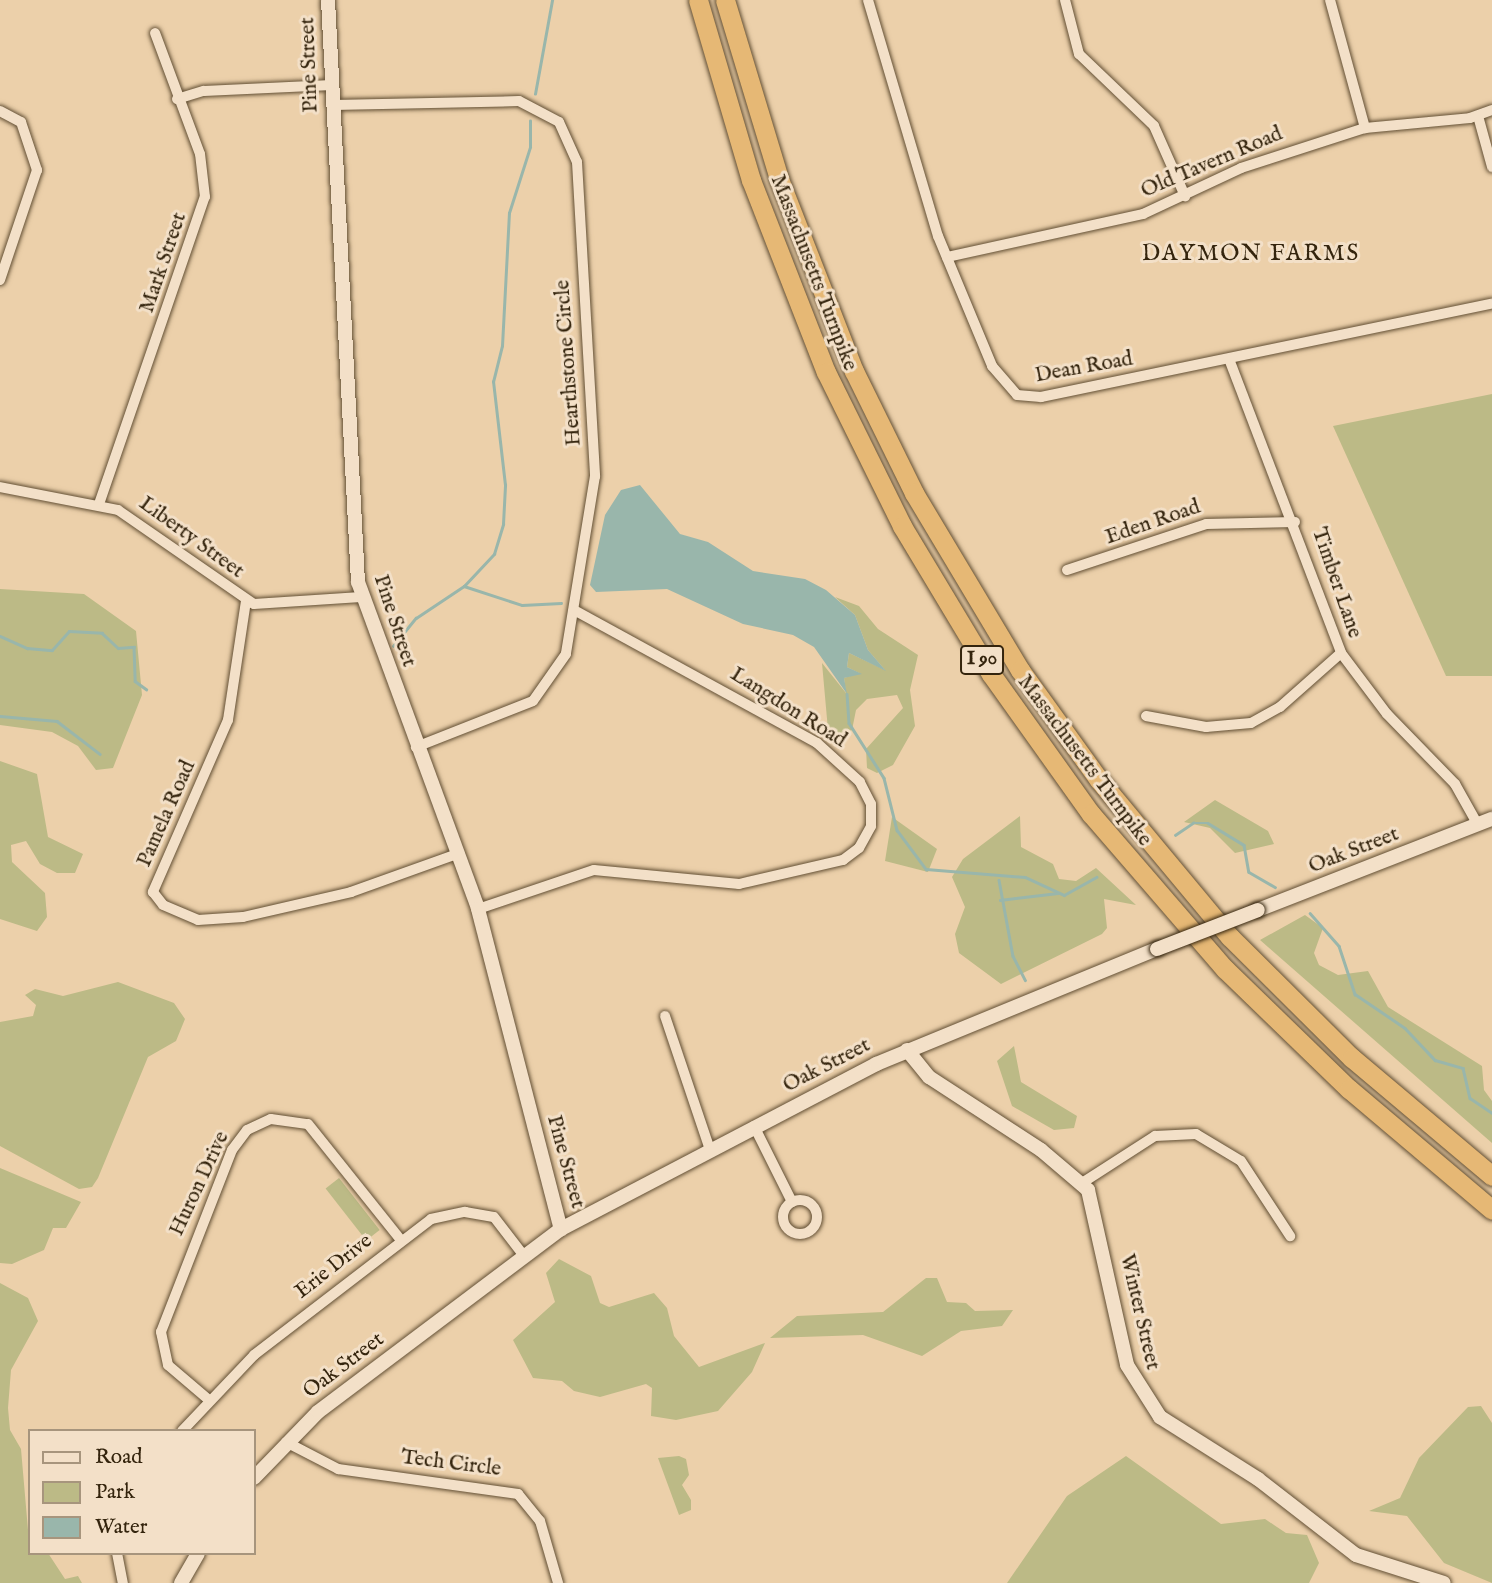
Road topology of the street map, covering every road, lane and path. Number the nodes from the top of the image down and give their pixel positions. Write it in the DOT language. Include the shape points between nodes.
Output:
graph roads {
  1 [pos="328,0"];
  2 [pos="698,0"];
  3 [pos="725,0"];
  4 [pos="868,0"];
  5 [pos="1065,0"];
  6 [pos="1330,0"];
  7 [pos="155,33"];
  8 [pos="332,85"];
  9 [pos="177,99"];
  10 [pos="332,106"];
  11 [pos="1492,110"];
  12 [pos="0,111"];
  13 [pos="1478,116"];
  14 [pos="1365,128"];
  15 [pos="1492,167"];
  16 [pos="1185,196"];
  17 [pos="947,257"];
  18 [pos="0,280"];
  19 [pos="1492,304"];
  20 [pos="1229,359"];
  21 [pos="0,487"];
  22 [pos="99,504"];
  23 [pos="1295,522"];
  24 [pos="1067,570"];
  25 [pos="361,597"];
  26 [pos="246,601"];
  27 [pos="574,610"];
  28 [pos="1340,653"];
  29 [pos="1146,716"];
  30 [pos="416,747"];
  31 [pos="1492,819"];
  32 [pos="1478,825"];
  33 [pos="457,854"];
  34 [pos="478,909"];
  35 [pos="665,1016"];
  36 [pos="907,1050"];
  37 [pos="754,1126"];
  38 [pos="710,1150"];
  39 [pos="1492,1175"];
  40 [pos="1082,1183"];
  41 [pos="792,1202"];
  42 [pos="1492,1210"];
  43 [pos="561,1229"];
  44 [pos="1290,1236"];
  45 [pos="401,1240"];
  46 [pos="524,1256"];
  47 [pos="209,1400"];
  48 [pos="184,1429"];
  49 [pos="286,1442"];
  50 [pos="256,1476"];
  51 [pos="117,1555"];
  52 [pos="197,1555"];
  53 [pos="123,1583"];
  54 [pos="181,1583"];
  55 [pos="558,1583"];
  56 [pos="1444,1583"];
  1 -- 8 [label="main road, Pine Street"];
  2 -- 42 [label="highway, Massachusetts Turnpike / I 90" via="751,180 826,372 897,516 991,674 1098,822 1225,969 1357,1097"];
  3 -- 39 [label="highway, Massachusetts Turnpike / I 90" via="783,190 854,371 914,493 1013,660 1098,780 1230,937 1361,1066"];
  4 -- 17 [label="street, Dean Road"];
  5 -- 16 [label="street" via="1079,54 1154,126"];
  6 -- 14 [label="street"];
  7 -- 9 [label="street, Mark Street"];
  8 -- 9 [label="street" via="204,90"];
  8 -- 10 [label="main road, Pine Street"];
  9 -- 22 [label="street, Mark Street" via="203,165 203,208"];
  10 -- 25 [label="main road, Pine Street" via="351,533"];
  10 -- 27 [label="street, Hearthstone Circle" via="507,99 545,110 570,137 578,169 595,467"];
  11 -- 13 [label="street, Old Tavern Road"];
  12 -- 18 [label="street" via="21,122 37,170"];
  13 -- 14 [label="street, Old Tavern Road"];
  13 -- 15 [label="street"];
  14 -- 16 [label="street, Old Tavern Road" via="1262,160"];
  16 -- 17 [label="street, Old Tavern Road" via="1130,218"];
  17 -- 20 [label="street, Dean Road" via="996,374 1017,395 1041,397"];
  19 -- 20 [label="street, Dean Road"];
  20 -- 23 [label="street, Timber Lane"];
  21 -- 22 [label="street, Liberty Street"];
  22 -- 26 [label="street, Liberty Street" via="137,520"];
  23 -- 24 [label="street, Eden Road" via="1206,524"];
  23 -- 28 [label="street, Timber Lane"];
  25 -- 26 [label="street, Liberty Street" via="282,606"];
  25 -- 30 [label="main road, Pine Street"];
  26 -- 33 [label="street, Pamela Road" via="228,720 153,892 163,905 198,919 243,917 359,889"];
  27 -- 30 [label="street, Hearthstone Circle" via="563,661 541,695"];
  27 -- 34 [label="street, Langdon Road" via="817,743 860,782 871,804 871,826 859,848 843,860 751,881 713,886 594,870"];
  28 -- 29 [label="street" via="1288,701 1251,723 1206,727"];
  28 -- 32 [label="street, Timber Lane" via="1387,714 1455,784"];
  30 -- 33 [label="main road, Pine Street"];
  31 -- 32 [label="main road, Oak Street"];
  32 -- 36 [label="main road, Oak Street, bridge"];
  33 -- 34 [label="main road, Pine Street"];
  34 -- 43 [label="main road, Pine Street"];
  35 -- 38 [label="street"];
  36 -- 37 [label="main road, Oak Street"];
  36 -- 40 [label="main road" via="929,1077"];
  37 -- 38 [label="main road, Oak Street"];
  37 -- 41 [label="street"];
  38 -- 43 [label="main road, Oak Street"];
  40 -- 44 [label="street" via="1156,1136 1196,1134 1241,1161"];
  40 -- 56 [label="main road, Winter Street" via="1097,1216 1126,1365 1151,1408 1258,1479 1356,1555"];
  43 -- 46 [label="main road, Oak Street"];
  45 -- 46 [label="street, Erie Drive" via="440,1216 480,1212 503,1221"];
  45 -- 47 [label="street, Erie Drive" via="262,1348"];
  45 -- 47 [label="street, Huron Drive" via="308,1124 271,1119 247,1130 232,1150 162,1325 168,1365"];
  46 -- 49 [label="main road, Oak Street"];
  47 -- 48 [label="street, Erie Drive"];
  49 -- 50 [label="main road, Oak Street"];
  49 -- 55 [label="street, Tech Circle" via="330,1467 517,1494 540,1521"];
  51 -- 53 [label="street"];
  52 -- 54 [label="main road"];
}
